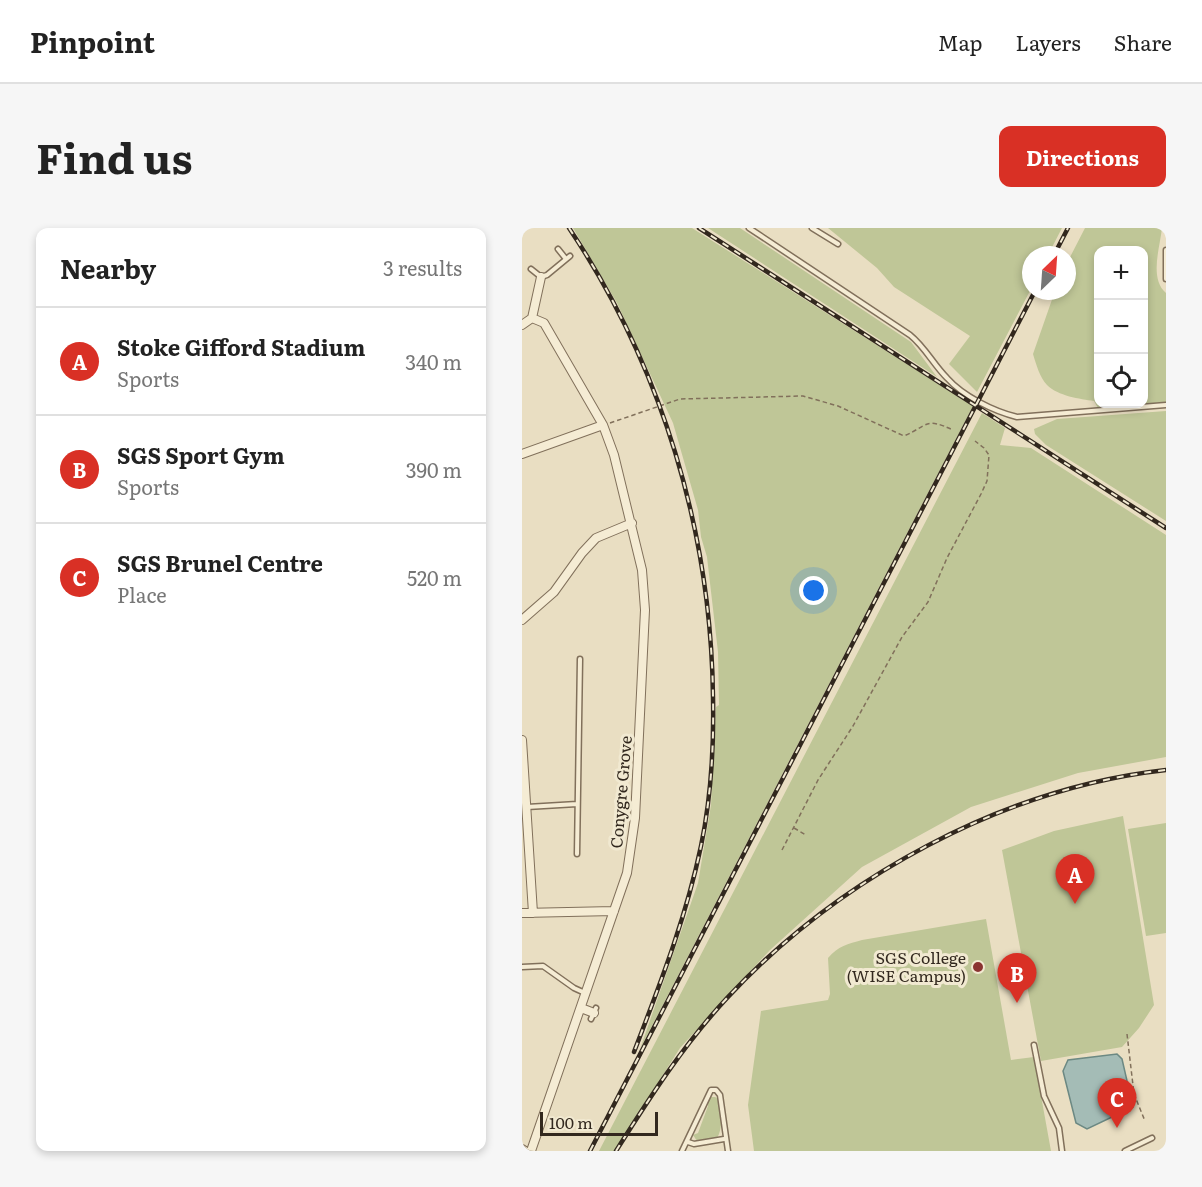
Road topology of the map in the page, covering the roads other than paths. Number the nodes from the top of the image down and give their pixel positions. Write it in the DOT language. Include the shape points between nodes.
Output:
graph roads {
  1 [pos="749,228"];
  2 [pos="812,228"];
  3 [pos="838,244"];
  4 [pos="558,249"];
  5 [pos="1166,250"];
  6 [pos="531,268"];
  7 [pos="542,276"];
  8 [pos="1166,279"];
  9 [pos="532,318"];
  10 [pos="522,325"];
  11 [pos="1166,405"];
  12 [pos="603,425"];
  13 [pos="522,453"];
  14 [pos="632,523"];
  15 [pos="522,620"];
  16 [pos="580,659"];
  17 [pos="522,740"];
  18 [pos="577,804"];
  19 [pos="525,808"];
  20 [pos="577,854"];
  21 [pos="615,911"];
  22 [pos="522,913"];
  23 [pos="533,913"];
  24 [pos="522,967"];
  25 [pos="586,993"];
  26 [pos="581,1008"];
  27 [pos="594,1013"];
  28 [pos="1034,1046"];
  29 [pos="1152,1138"];
  30 [pos="724,1139"];
  31 [pos="688,1142"];
  32 [pos="531,1151"];
  33 [pos="682,1151"];
  34 [pos="728,1151"];
  35 [pos="1062,1151"];
  36 [pos="1125,1151"];
  1 -- 11 [label="lane" via="910,335 948,380 1002,414 1017,417"];
  2 -- 3 [label="lane"];
  4 -- 7 [label="lane" via="568,258"];
  5 -- 8 [label="lane"];
  6 -- 7 [label="lane"];
  7 -- 9 [label="street"];
  9 -- 10 [label="street"];
  9 -- 12 [label="street, Conygre Grove" via="544,323"];
  12 -- 13 [label="street"];
  12 -- 14 [label="street, Conygre Grove"];
  14 -- 15 [label="street" via="596,538 554,592"];
  14 -- 21 [label="street, Conygre Grove" via="642,570 644,634 635,818 627,873"];
  16 -- 18 [label="lane"];
  17 -- 19 [label="street"];
  18 -- 19 [label="lane"];
  18 -- 20 [label="lane"];
  19 -- 23 [label="street"];
  21 -- 23 [label="street"];
  21 -- 25 [label="street, Conygre Grove"];
  22 -- 23 [label="street"];
  24 -- 25 [label="lane" via="543,966"];
  25 -- 26 [label="street, Conygre Grove"];
  26 -- 27 [label="street"];
  26 -- 32 [label="street, Conygre Grove"];
  28 -- 35 [label="lane" via="1044,1096 1059,1128"];
  29 -- 36 [label="lane"];
  30 -- 31 [label="lane"];
  30 -- 31 [label="lane" via="720,1095 711,1090"];
  30 -- 34 [label="lane"];
  31 -- 33 [label="lane"];
}
